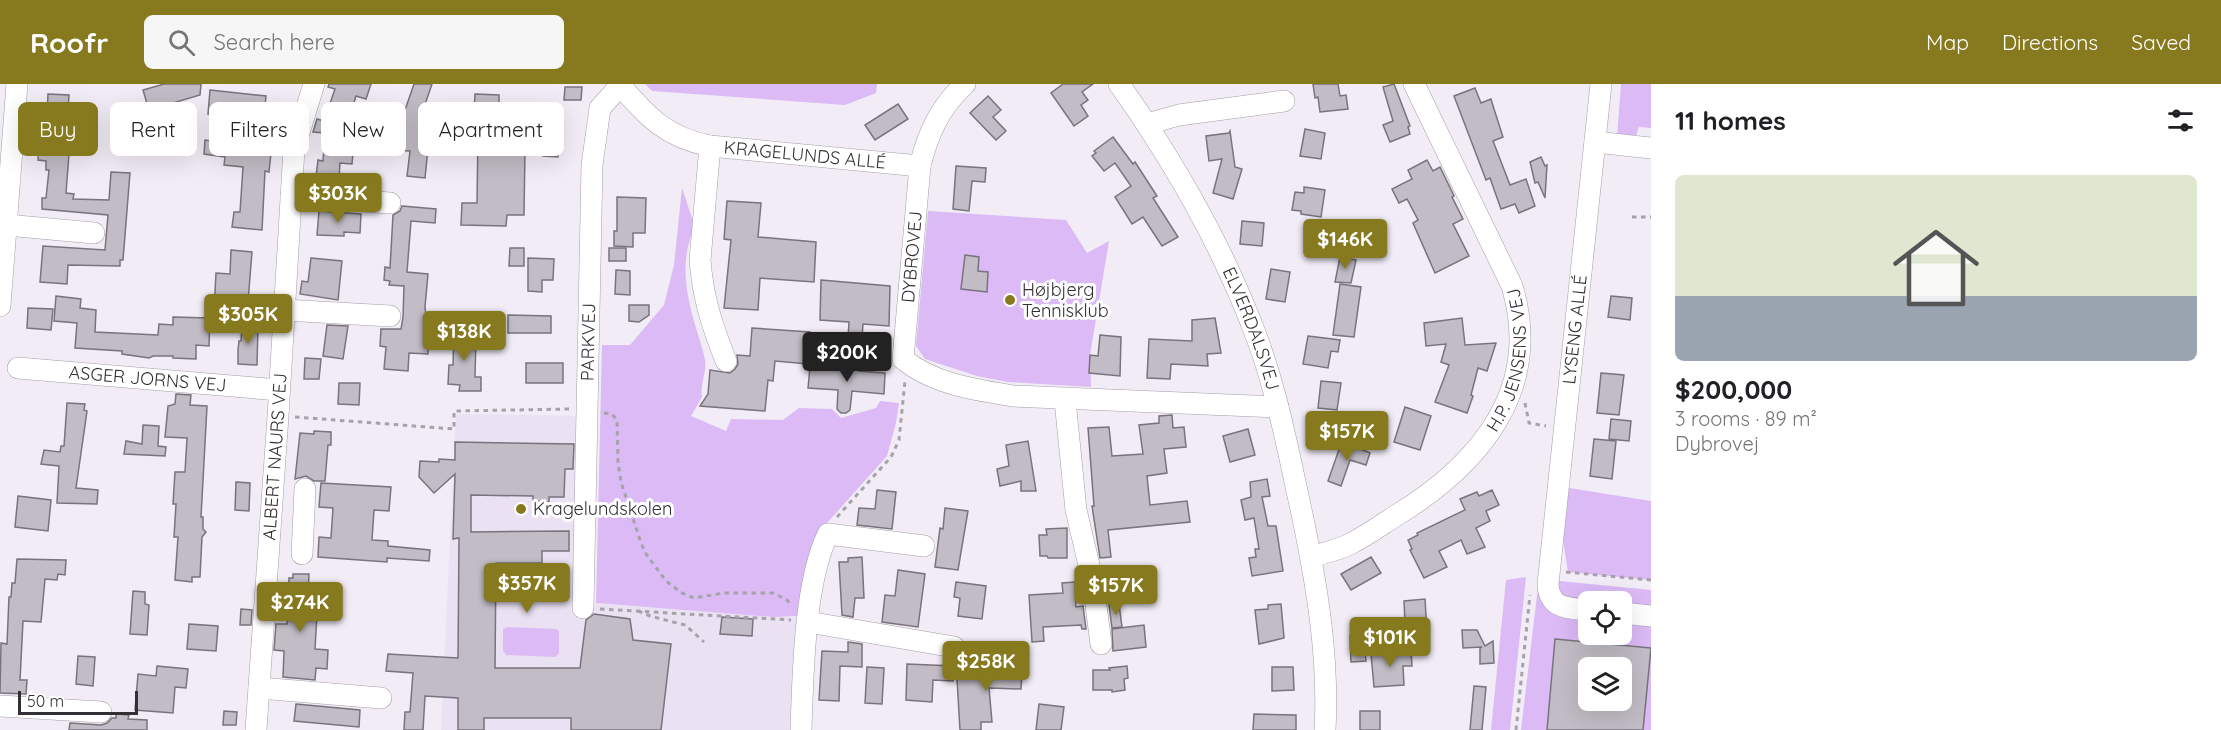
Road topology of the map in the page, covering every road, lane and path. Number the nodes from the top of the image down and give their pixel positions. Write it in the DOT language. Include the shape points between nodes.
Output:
graph roads {
  1 [pos="17,84"];
  2 [pos="314,84"];
  3 [pos="965,84"];
  4 [pos="1119,84"];
  5 [pos="1414,84"];
  6 [pos="1601,84"];
  7 [pos="620,85"];
  8 [pos="1284,101"];
  9 [pos="1148,124"];
  10 [pos="1595,142"];
  11 [pos="710,146"];
  12 [pos="1651,148"];
  13 [pos="920,166"];
  14 [pos="291,196"];
  15 [pos="390,203"];
  16 [pos="1632,217"];
  17 [pos="1651,217"];
  18 [pos="6,225"];
  19 [pos="94,233"];
  20 [pos="0,306"];
  21 [pos="284,310"];
  22 [pos="390,316"];
  23 [pos="726,361"];
  24 [pos="910,364"];
  25 [pos="18,368"];
  26 [pos="279,390"];
  27 [pos="1065,400"];
  28 [pos="1278,407"];
  29 [pos="586,409"];
  30 [pos="278,416"];
  31 [pos="305,489"];
  32 [pos="270,519"];
  33 [pos="303,522"];
  34 [pos="828,534"];
  35 [pos="924,546"];
  36 [pos="302,554"];
  37 [pos="1311,556"];
  38 [pos="1548,573"];
  39 [pos="1651,580"];
  40 [pos="583,608"];
  41 [pos="1578,609"];
  42 [pos="637,610"];
  43 [pos="1632,614"];
  44 [pos="1651,616"];
  45 [pos="808,622"];
  46 [pos="704,642"];
  47 [pos="1101,644"];
  48 [pos="954,647"];
  49 [pos="258,688"];
  50 [pos="381,698"];
  51 [pos="0,706"];
  52 [pos="101,712"];
  53 [pos="256,730"];
  54 [pos="801,730"];
  55 [pos="1325,730"];
  56 [pos="1516,730"];
  1 -- 18 [label="street"];
  2 -- 14 [label="street, ALBERT NAURS VEJ" via="294,149"];
  3 -- 13 [label="street" via="940,112"];
  4 -- 9 [label="street, ELVERDALSVEJ"];
  5 -- 37 [label="street, H.P. JENSENS VEJ" via="1512,285 1518,304 1520,342 1515,379 1503,411 1482,444 1438,489 1349,544"];
  6 -- 10 [label="street, LYSENG ALLÉ"];
  7 -- 11 [label="street, KRAGELUNDS ALLÉ" via="654,122 673,135"];
  7 -- 29 [label="street, PARKVEJ" via="600,108 592,165"];
  8 -- 9 [label="street" via="1179,115"];
  9 -- 28 [label="street, ELVERDALSVEJ" via="1182,180 1238,291"];
  10 -- 12 [label="street"];
  10 -- 38 [label="street, LYSENG ALLÉ"];
  11 -- 13 [label="street, KRAGELUNDS ALLÉ"];
  11 -- 23 [label="street" via="701,277 707,310"];
  13 -- 24 [label="street, DYBROVEJ" via="903,359"];
  14 -- 15 [label="street"];
  14 -- 21 [label="street, ALBERT NAURS VEJ"];
  16 -- 17 [label="path"];
  18 -- 19 [label="street"];
  18 -- 20 [label="street"];
  21 -- 22 [label="street"];
  21 -- 26 [label="street, ALBERT NAURS VEJ"];
  24 -- 27 [label="street" via="938,379 978,390"];
  24 -- 34 [label="path" via="905,375 898,440 891,458 835,519"];
  25 -- 26 [label="street, ASGER JORNS VEJ"];
  26 -- 30 [label="street, ALBERT NAURS VEJ"];
  27 -- 28 [label="street"];
  27 -- 47 [label="street" via="1076,510 1093,582"];
  28 -- 37 [label="street, ELVERDALSVEJ"];
  29 -- 30 [label="path" via="454,411 454,429"];
  29 -- 40 [label="street, PARKVEJ"];
  29 -- 45 [label="path" via="612,414 617,420 621,482 646,554 666,581 694,598 724,592 778,594"];
  30 -- 32 [label="street, ALBERT NAURS VEJ"];
  31 -- 33 [label="street"];
  32 -- 33 [label="street"];
  32 -- 49 [label="street, ALBERT NAURS VEJ"];
  33 -- 36 [label="street"];
  34 -- 35 [label="street"];
  34 -- 45 [label="street" via="815,571"];
  37 -- 55 [label="street, ELVERDALSVEJ" via="1326,670"];
  38 -- 39 [label="path"];
  38 -- 41 [label="street, LYSENG ALLÉ" via="1548,591 1555,604"];
  38 -- 56 [label="path" via="1536,580 1531,591"];
  40 -- 42 [label="path"];
  42 -- 45 [label="path"];
  42 -- 46 [label="path" via="685,625"];
  43 -- 44 [label="street"];
  45 -- 48 [label="street"];
  45 -- 54 [label="street"];
  49 -- 50 [label="street"];
  49 -- 53 [label="street, ALBERT NAURS VEJ"];
  51 -- 52 [label="street"];
}
